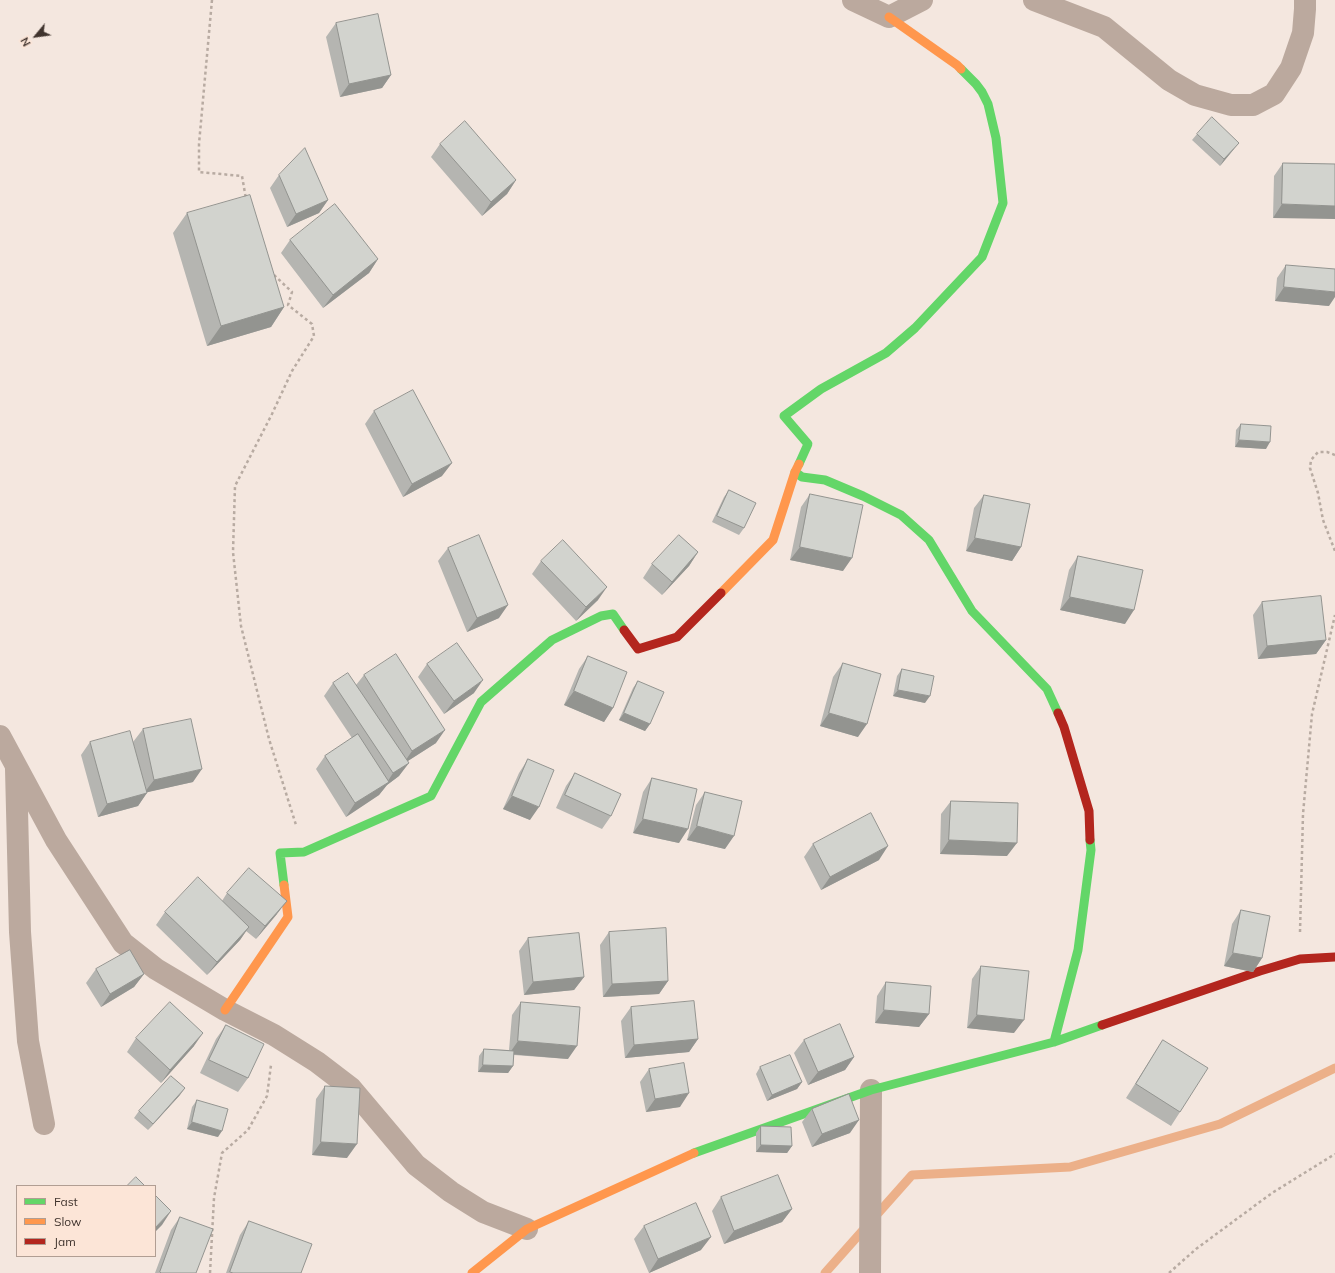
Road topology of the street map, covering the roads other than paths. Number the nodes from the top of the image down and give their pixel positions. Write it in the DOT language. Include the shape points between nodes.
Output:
graph roads {
  1 [pos="853,0"];
  2 [pos="922,0"];
  3 [pos="1034,0"];
  4 [pos="1304,0"];
  5 [pos="889,17"];
  6 [pos="795,472"];
  7 [pos="0,736"];
  8 [pos="15,765"];
  9 [pos="1335,957"];
  10 [pos="225,1010"];
  11 [pos="1054,1042"];
  12 [pos="871,1090"];
  13 [pos="44,1124"];
  14 [pos="527,1229"];
  15 [pos="472,1273"];
  16 [pos="870,1273"];
  1 -- 5 [label="street"];
  2 -- 5 [label="street"];
  3 -- 4 [label="street" via="1104,27 1169,80 1195,95 1231,106 1253,105 1274,94 1291,68 1304,33"];
  5 -- 6 [label="street" via="957,65 982,92 988,104 996,138 1003,202 982,257 915,328 886,353 821,389 784,416 808,444"];
  6 -- 10 [label="street" via="773,540 677,637 638,649 613,614 601,616 552,640 481,702 431,796 304,852 280,853 288,917"];
  6 -- 11 [label="street" via="802,477 825,480 901,515 929,540 972,611 1047,688 1064,727 1089,811 1091,850 1078,950"];
  7 -- 8 [label="street"];
  8 -- 10 [label="street" via="56,840 123,944 156,969"];
  8 -- 13 [label="street" via="20,932 28,1041"];
  9 -- 11 [label="street" via="1300,959 1260,971"];
  10 -- 14 [label="street" via="317,1062 351,1088 416,1165 451,1192 483,1212"];
  11 -- 12 [label="street"];
  12 -- 14 [label="street" via="692,1154"];
  12 -- 16 [label="street"];
  14 -- 15 [label="street"];
}
